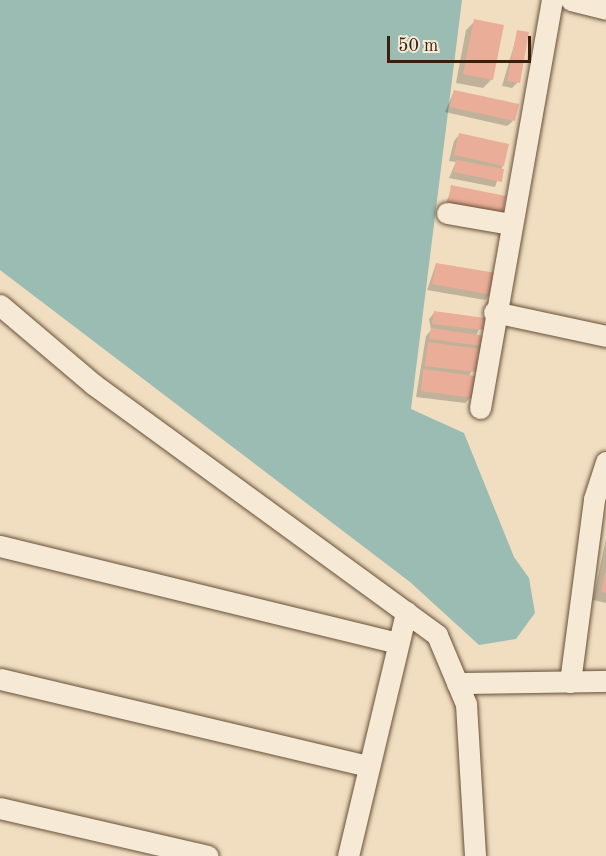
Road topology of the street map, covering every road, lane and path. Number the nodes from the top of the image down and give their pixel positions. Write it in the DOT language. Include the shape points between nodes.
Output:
graph roads {
  1 [pos="552,0"];
  2 [pos="571,0"];
  3 [pos="606,9"];
  4 [pos="447,213"];
  5 [pos="511,224"];
  6 [pos="0,305"];
  7 [pos="494,312"];
  8 [pos="606,336"];
  9 [pos="480,408"];
  10 [pos="606,462"];
  11 [pos="600,500"];
  12 [pos="0,546"];
  13 [pos="405,612"];
  14 [pos="398,643"];
  15 [pos="0,679"];
  16 [pos="606,681"];
  17 [pos="570,682"];
  18 [pos="457,683"];
  19 [pos="369,766"];
  20 [pos="0,808"];
  21 [pos="208,856"];
  22 [pos="348,856"];
  23 [pos="475,856"];
  1 -- 5 [label="street"];
  2 -- 3 [label="street"];
  4 -- 5 [label="street"];
  5 -- 7 [label="street"];
  6 -- 13 [label="street" via="93,384"];
  7 -- 8 [label="street"];
  7 -- 9 [label="street"];
  10 -- 11 [label="street"];
  11 -- 17 [label="street"];
  12 -- 14 [label="street"];
  13 -- 14 [label="street"];
  13 -- 18 [label="street" via="437,635"];
  14 -- 19 [label="street"];
  15 -- 19 [label="street"];
  16 -- 17 [label="street"];
  17 -- 18 [label="street"];
  18 -- 23 [label="street" via="466,704"];
  19 -- 22 [label="street"];
  20 -- 21 [label="street"];
}
